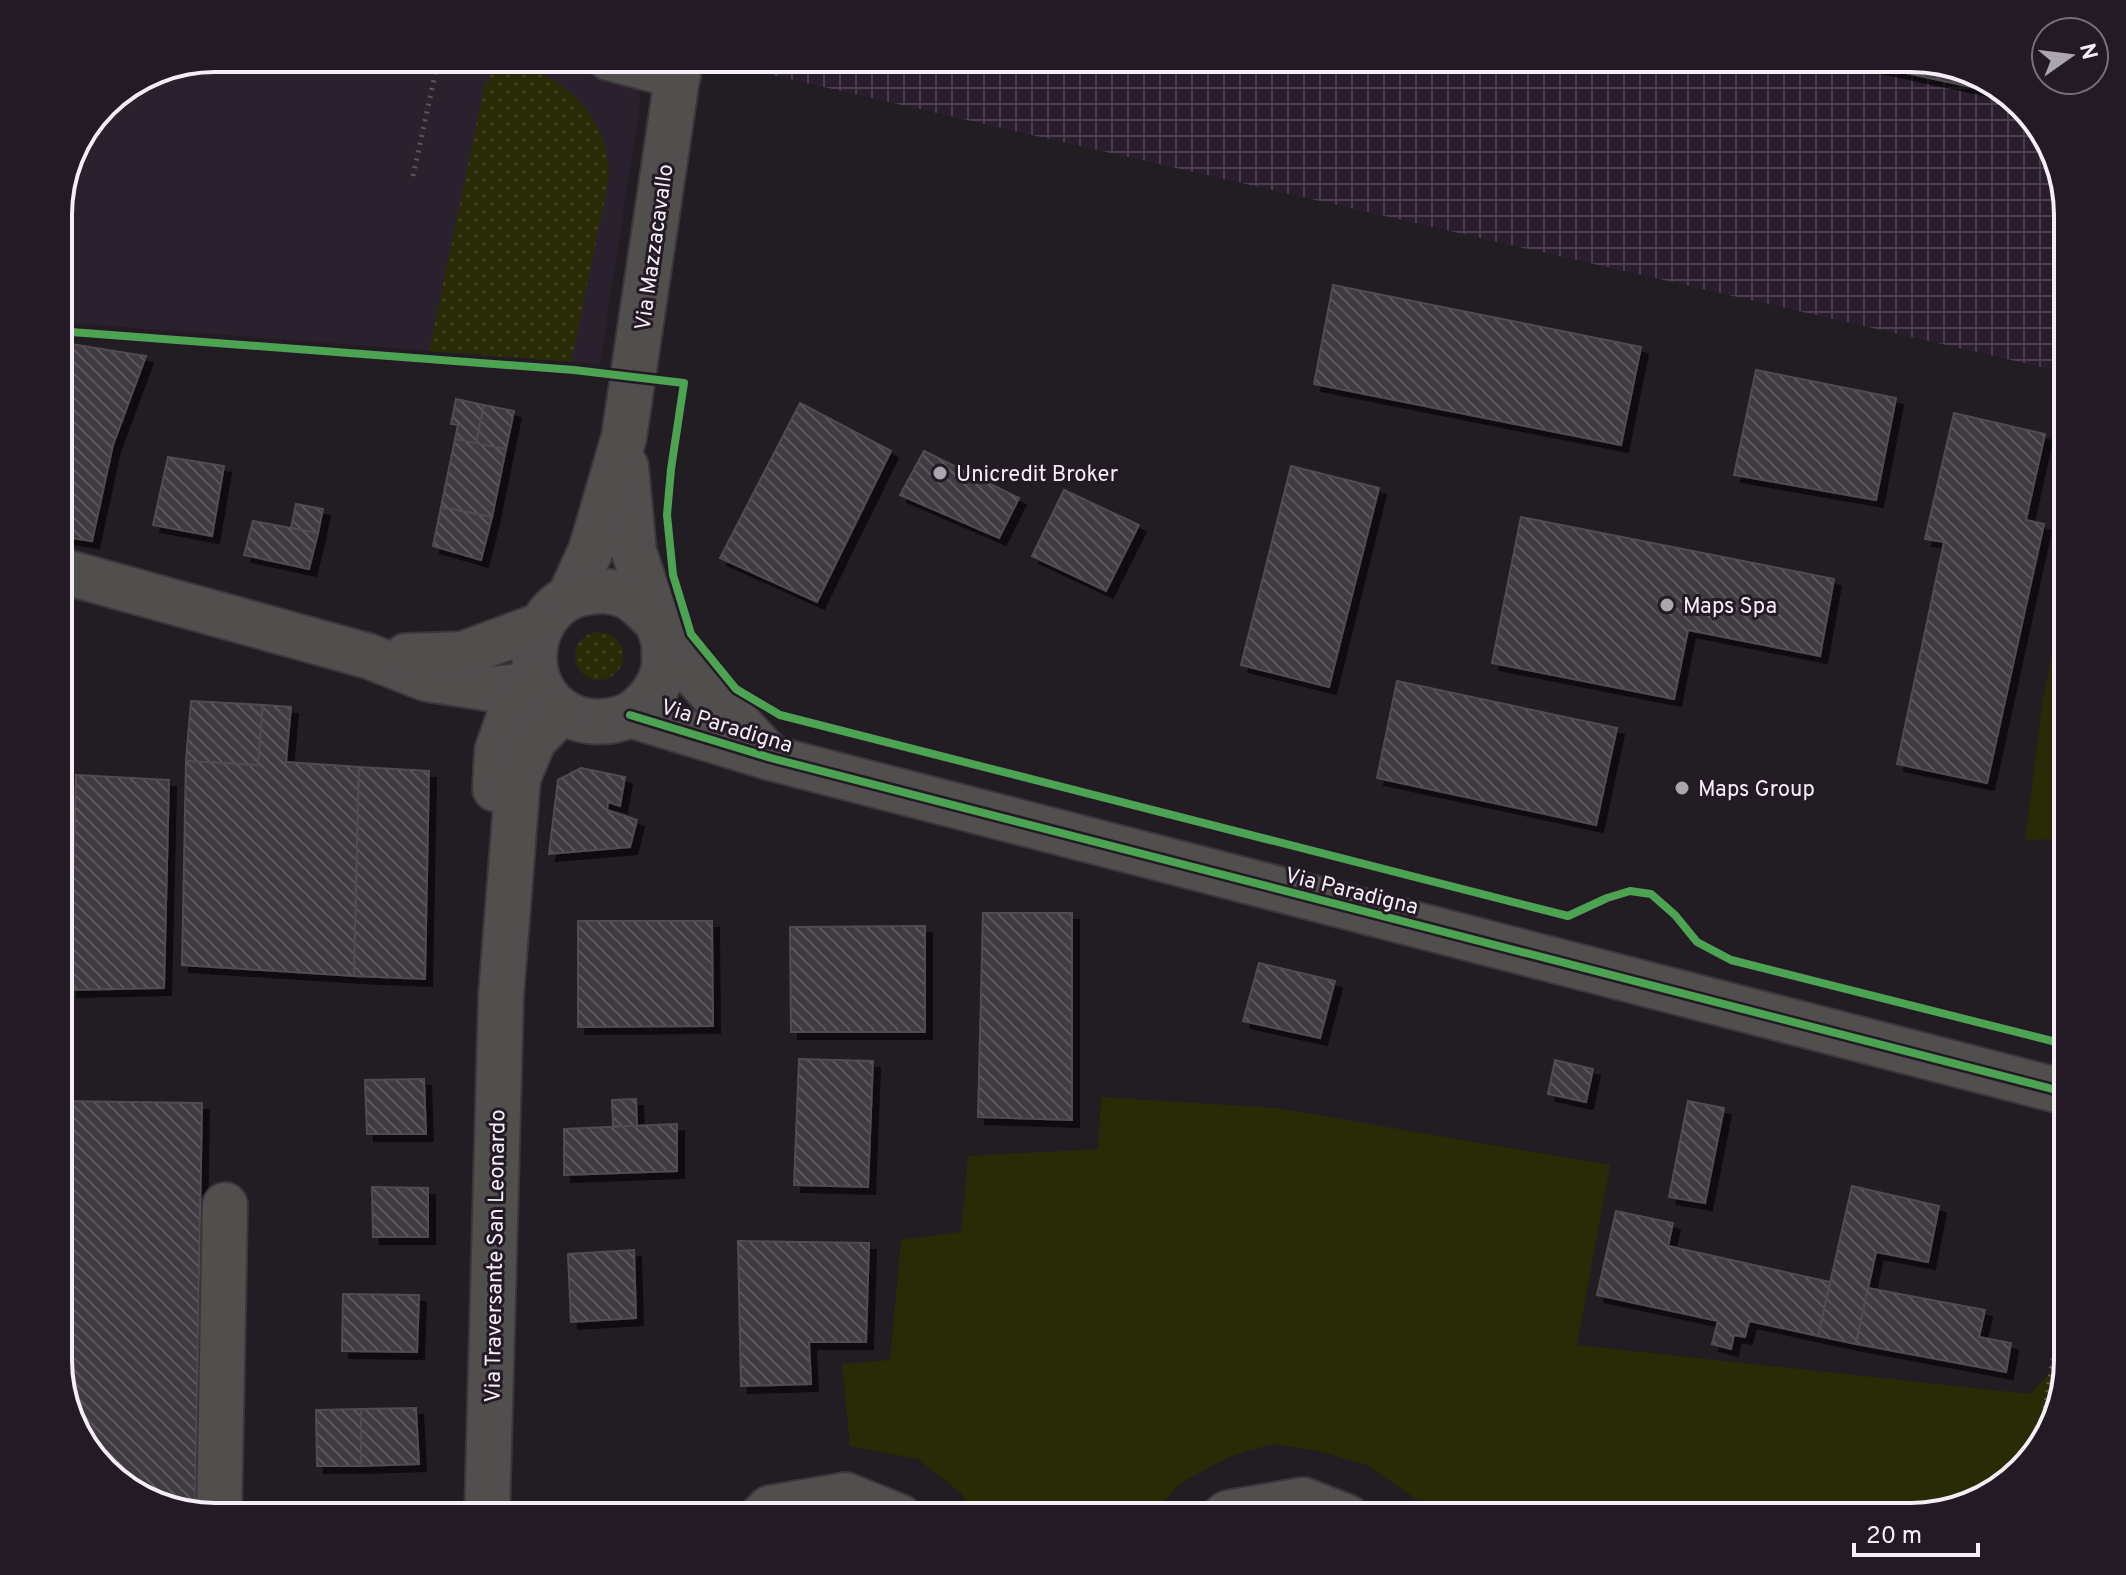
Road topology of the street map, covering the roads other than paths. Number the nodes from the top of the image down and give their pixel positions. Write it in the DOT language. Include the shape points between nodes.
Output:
graph roads {
  1 [pos="678,72"];
  2 [pos="624,437"];
  3 [pos="72,574"];
  4 [pos="556,610"];
  5 [pos="659,631"];
  6 [pos="368,656"];
  7 [pos="427,679"];
  8 [pos="551,698"];
  9 [pos="630,715"];
  10 [pos="497,751"];
  11 [pos="771,758"];
  12 [pos="501,996"];
  13 [pos="2054,1089"];
  14 [pos="225,1205"];
  15 [pos="219,1503"];
  16 [pos="487,1503"];
  17 [pos="799,1503"];
  18 [pos="866,1503"];
  19 [pos="1286,1503"];
  20 [pos="1311,1503"];
  1 -- 2 [label="street, Via Mazzacavallo"];
  2 -- 4 [label="street, Via Mazzacavallo" via="591,550"];
  2 -- 5 [label="street, Via Mazzacavallo" via="634,552"];
  3 -- 6 [label="street, Via Paradigna"];
  4 -- 5 [label="street, Via Paradigna" via="604,589 629,597"];
  4 -- 6 [label="street, Via Paradigna" via="463,654"];
  4 -- 8 [label="street" via="533,657"];
  5 -- 9 [label="street, Via Paradigna" via="664,668 652,696"];
  5 -- 11 [label="street, Via Paradigna"];
  6 -- 7 [label="street, Via Paradigna"];
  7 -- 8 [label="street, Via Paradigna"];
  7 -- 10 [label="street, Via Paradigna" via="467,701"];
  8 -- 9 [label="street, Via Paradigna" via="587,721"];
  8 -- 10 [label="street, Via Traversante San Leonardo" via="511,711"];
  8 -- 12 [label="street, Via Traversante San Leonardo" via="518,778"];
  9 -- 11 [label="street, Via Paradigna"];
  10 -- 12 [label="street, Via Traversante San Leonardo" via="493,808"];
  11 -- 13 [label="street, Via Paradigna"];
  12 -- 16 [label="street, Via Traversante San Leonardo"];
  14 -- 15 [label="street"];
  17 -- 18 [label="street" via="846,1495"];
  19 -- 20 [label="street"];
}
